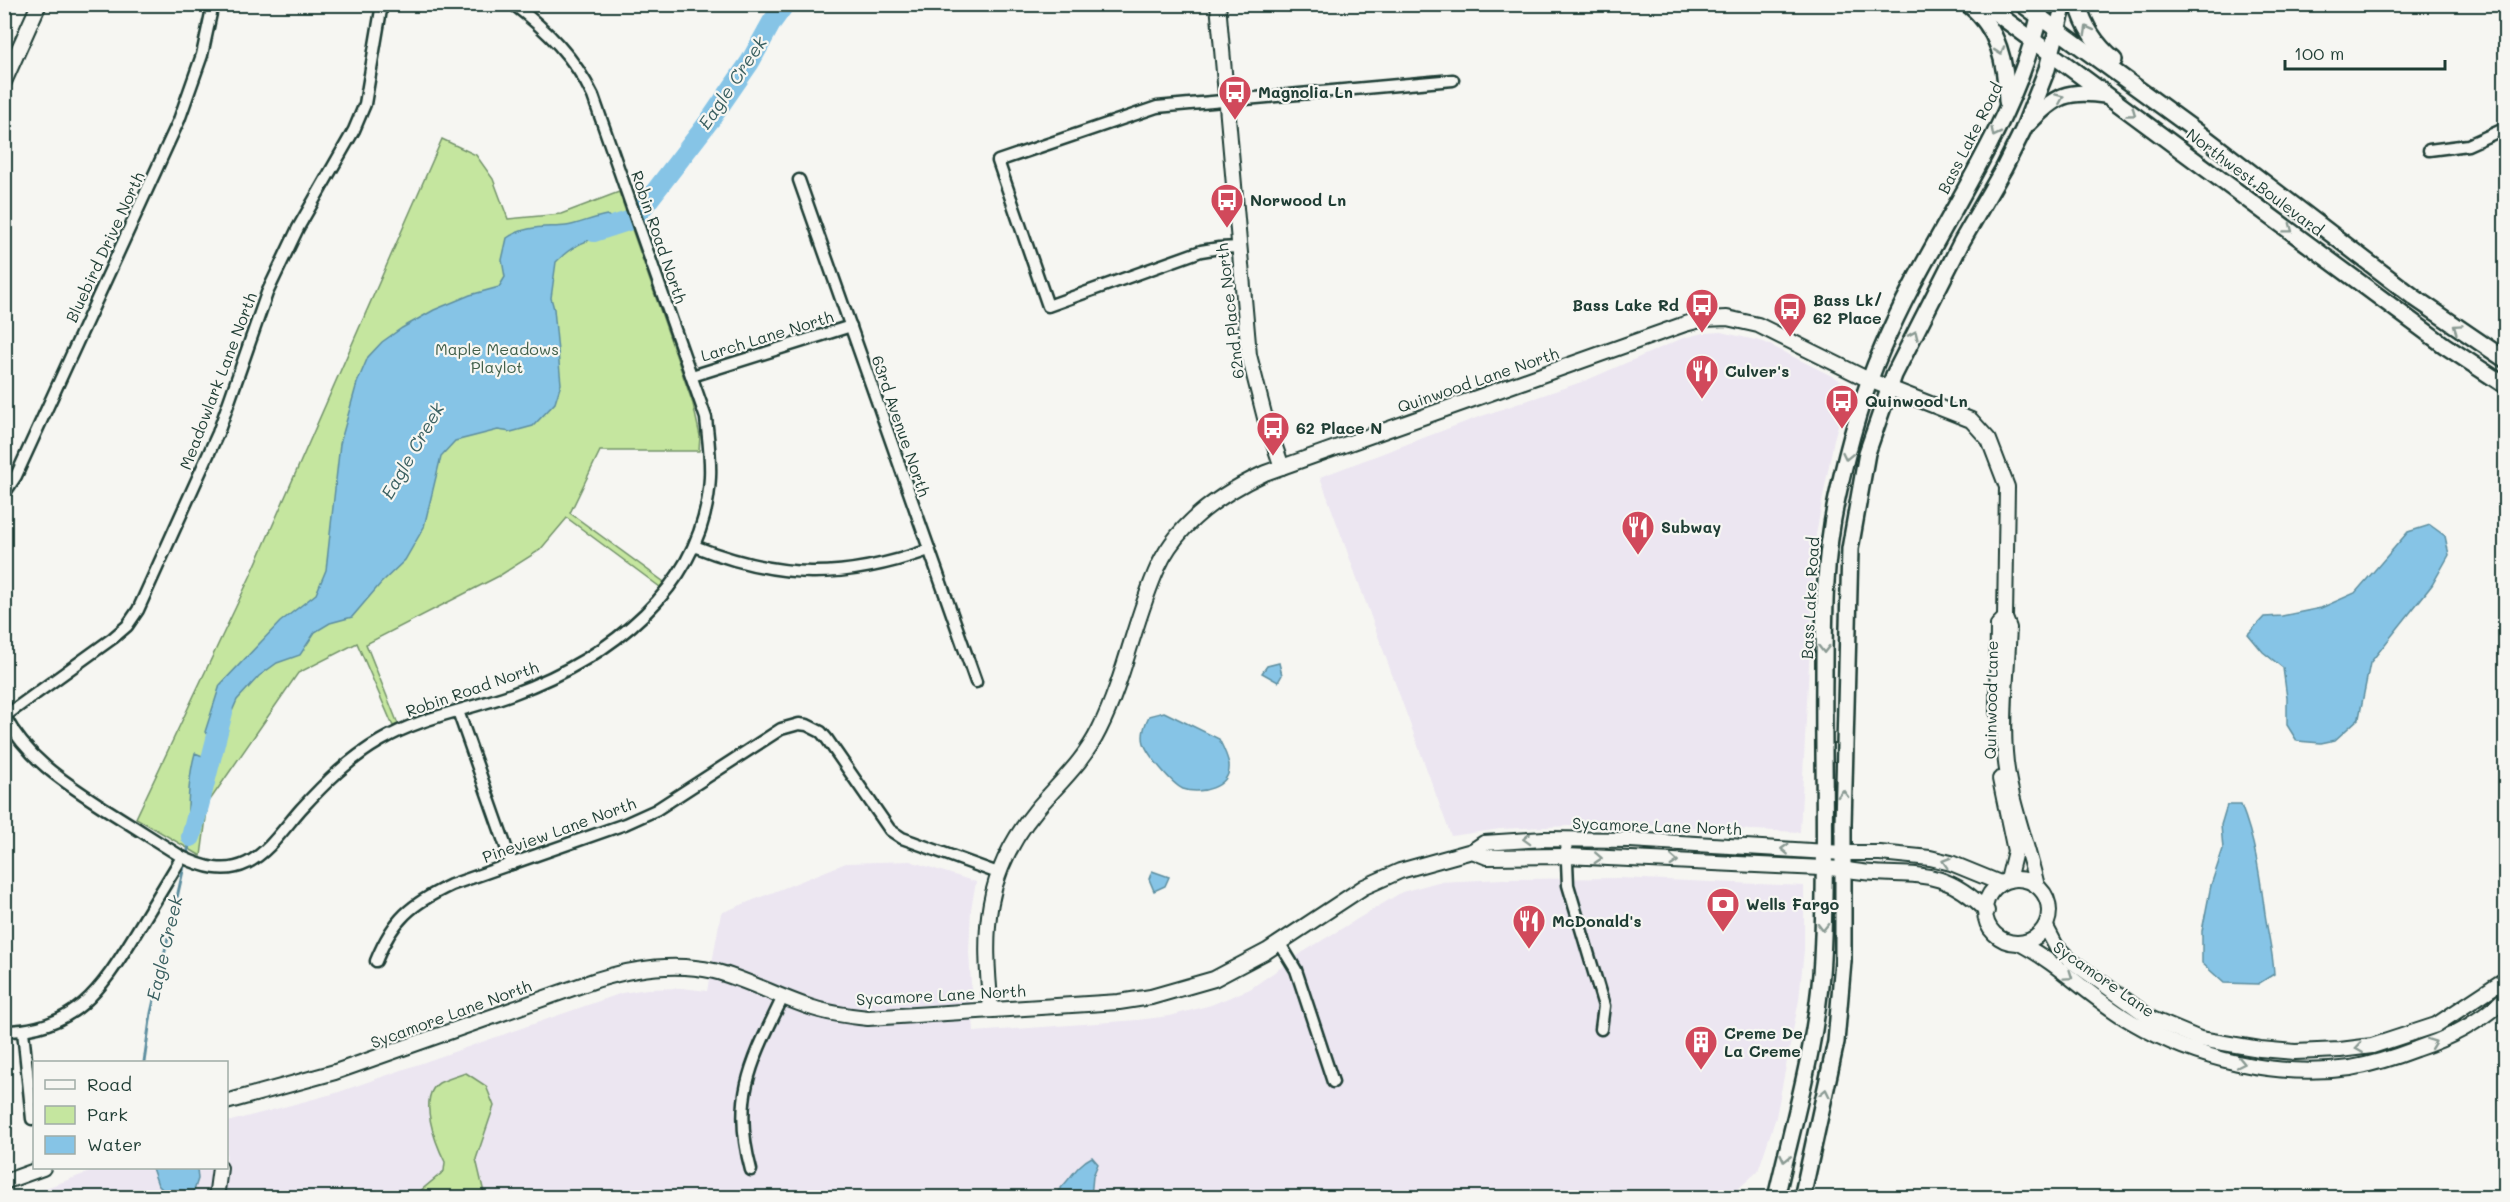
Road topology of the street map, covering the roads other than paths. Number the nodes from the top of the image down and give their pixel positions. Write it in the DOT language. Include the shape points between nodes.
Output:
graph roads {
  1 [pos="39,4"];
  2 [pos="213,4"];
  3 [pos="382,4"];
  4 [pos="513,4"];
  5 [pos="1218,4"];
  6 [pos="1968,4"];
  7 [pos="1984,4"];
  8 [pos="2022,4"];
  9 [pos="2064,4"];
  10 [pos="2078,4"];
  11 [pos="2503,4"];
  12 [pos="2505,10"];
  13 [pos="2041,11"];
  14 [pos="2058,31"];
  15 [pos="2033,40"];
  16 [pos="2051,53"];
  17 [pos="1453,80"];
  18 [pos="4,82"];
  19 [pos="2108,96"];
  20 [pos="1226,101"];
  21 [pos="2007,108"];
  22 [pos="2505,128"];
  23 [pos="2023,130"];
  24 [pos="2207,139"];
  25 [pos="2429,150"];
  26 [pos="799,180"];
  27 [pos="1239,248"];
  28 [pos="850,326"];
  29 [pos="2505,360"];
  30 [pos="692,376"];
  31 [pos="1869,380"];
  32 [pos="2505,386"];
  33 [pos="1889,388"];
  34 [pos="1282,467"];
  35 [pos="4,494"];
  36 [pos="694,546"];
  37 [pos="929,550"];
  38 [pos="976,682"];
  39 [pos="458,711"];
  40 [pos="5,716"];
  41 [pos="2001,749"];
  42 [pos="1566,839"];
  43 [pos="1472,851"];
  44 [pos="1824,852"];
  45 [pos="1843,853"];
  46 [pos="1566,856"];
  47 [pos="182,857"];
  48 [pos="512,864"];
  49 [pos="1823,868"];
  50 [pos="1844,869"];
  51 [pos="998,873"];
  52 [pos="2004,881"];
  53 [pos="2037,886"];
  54 [pos="1987,911"];
  55 [pos="2046,927"];
  56 [pos="1279,942"];
  57 [pos="2021,944"];
  58 [pos="376,961"];
  59 [pos="2505,981"];
  60 [pos="783,997"];
  61 [pos="2505,997"];
  62 [pos="991,1010"];
  63 [pos="1601,1029"];
  64 [pos="4,1031"];
  65 [pos="23,1031"];
  66 [pos="1333,1082"];
  67 [pos="228,1101"];
  68 [pos="32,1119"];
  69 [pos="38,1169"];
  70 [pos="220,1169"];
  71 [pos="751,1170"];
  72 [pos="4,1182"];
  73 [pos="216,1197"];
  74 [pos="1776,1197"];
  75 [pos="1802,1197"];
  1 -- 18 [label="street"];
  2 -- 35 [label="street, Bluebird Drive North" via="202,55 179,120 16,476"];
  3 -- 40 [label="street, Meadowlark Lane North" via="365,104 267,293 218,433 138,610 113,638"];
  4 -- 30 [label="street, Robin Road North" via="558,42 590,88"];
  5 -- 20 [label="street, 62nd Place North"];
  6 -- 21 [label="main road, one-way" via="1983,18 1999,47 2007,78"];
  7 -- 15 [label="main road, Northwest Boulevard"];
  8 -- 13 [label="main road, Northwest Boulevard"];
  9 -- 14 [label="main road"];
  24 -- 10 [label="main road, one-way" via="2193,118 2103,51 2088,31"];
  11 -- 12 [label="street"];
  13 -- 14 [label="main road, Northwest Boulevard"];
  13 -- 15 [label="main road, Bass Lake Road"];
  14 -- 16 [label="main road"];
  14 -- 24 [label="main road, Northwest Boulevard"];
  15 -- 16 [label="main road, Northwest Boulevard"];
  15 -- 21 [label="main road, Bass Lake Road"];
  16 -- 19 [label="main road, Northwest Boulevard"];
  16 -- 23 [label="main road"];
  17 -- 20 [label="street"];
  23 -- 19 [label="main road, one-way" via="2061,96 2084,92"];
  19 -- 32 [label="main road, Northwest Boulevard, one-way"];
  20 -- 27 [label="street, 62nd Place North"];
  20 -- 27 [label="street" via="1143,111 998,161 1048,306 1201,251"];
  21 -- 31 [label="main road, Bass Lake Road, one-way" via="1895,321"];
  22 -- 25 [label="street" via="2468,145"];
  33 -- 23 [label="main road, one-way"];
  29 -- 24 [label="main road, Northwest Boulevard, one-way" via="2415,298"];
  26 -- 28 [label="street, 63rd Avenue North"];
  27 -- 34 [label="street, 62nd Place North" via="1249,355"];
  28 -- 30 [label="street, Larch Lane North"];
  28 -- 37 [label="street, 63rd Avenue North"];
  30 -- 36 [label="street, Robin Road North" via="706,418 710,458 705,509"];
  31 -- 33 [label="street, Quinwood Lane North"];
  31 -- 34 [label="street, Quinwood Lane North" via="1758,325 1726,318 1704,319"];
  31 -- 44 [label="main road, Bass Lake Road, one-way" via="1857,411 1836,500 1824,594"];
  33 -- 41 [label="street, Quinwood Lane" via="1971,420 1989,440 2007,487 2005,618 2009,628"];
  45 -- 33 [label="main road, one-way" via="1850,549 1867,453"];
  34 -- 51 [label="street, Quinwood Lane North" via="1241,484 1213,502 1192,521 1161,562 1098,732 1081,760 1023,827"];
  36 -- 37 [label="street" via="775,571 808,573 876,567"];
  36 -- 39 [label="street, Robin Road North" via="666,593 612,643 513,694"];
  37 -- 38 [label="street, 63rd Avenue North"];
  39 -- 47 [label="street, Robin Road North" via="396,732 366,749 339,770 266,849 246,864 218,869"];
  39 -- 48 [label="street"];
  40 -- 47 [label="street, Robin Road North" via="24,747 41,764"];
  41 -- 52 [label="street, Quinwood Lane" via="2003,796 2015,850"];
  41 -- 53 [label="street, Quinwood Lane"];
  42 -- 43 [label="street, Sycamore Lane North, one-way" via="1484,843"];
  44 -- 42 [label="street, Sycamore Lane North, one-way"];
  42 -- 46 [label="street"];
  43 -- 46 [label="street, Sycamore Lane North" via="1486,857"];
  43 -- 56 [label="street, Sycamore Lane North" via="1400,871 1371,884"];
  44 -- 45 [label="street, Sycamore Lane North"];
  44 -- 49 [label="main road, Bass Lake Road"];
  45 -- 50 [label="main road"];
  52 -- 45 [label="street, one-way" via="1930,858"];
  46 -- 49 [label="street, Sycamore Lane North, one-way"];
  46 -- 63 [label="street" via="1571,900 1604,1006"];
  47 -- 65 [label="street" via="117,963 89,1000 52,1024"];
  48 -- 51 [label="street, Pineview Lane North" via="656,810 781,729 799,724 814,728 827,739 890,830"];
  48 -- 58 [label="street, Pineview Lane North" via="430,895 387,935"];
  49 -- 50 [label="street, Sycamore Lane North"];
  49 -- 74 [label="main road, Bass Lake Road, one-way" via="1817,1012"];
  50 -- 54 [label="street" via="1927,875 1959,887"];
  75 -- 50 [label="main road, one-way" via="1836,1042 1843,961"];
  51 -- 62 [label="street, Quinwood Lane North" via="988,922"];
  52 -- 53 [label="street" via="2023,879"];
  52 -- 54 [label="street" via="1988,896"];
  53 -- 55 [label="street" via="2049,910"];
  54 -- 57 [label="street" via="1995,935 2003,941"];
  55 -- 57 [label="street" via="2036,939"];
  59 -- 55 [label="street, Sycamore Lane, one-way" via="2436,1025 2372,1046 2295,1052 2259,1049 2200,1039 2152,1019 2070,960 2056,946"];
  56 -- 62 [label="street, Sycamore Lane North" via="1214,979 1151,998"];
  56 -- 66 [label="street" via="1296,970"];
  57 -- 61 [label="street, Sycamore Lane, one-way" via="2131,1022 2215,1058 2257,1067 2296,1070 2374,1063 2436,1043 2475,1023"];
  60 -- 62 [label="street, Sycamore Lane North" via="841,1015 868,1018"];
  60 -- 67 [label="street, Sycamore Lane North" via="699,968 634,970 345,1069"];
  60 -- 71 [label="street" via="762,1039 745,1090 743,1141"];
  64 -- 65 [label="street"];
  65 -- 68 [label="street"];
  69 -- 72 [label="street"];
  70 -- 73 [label="street"];
}
